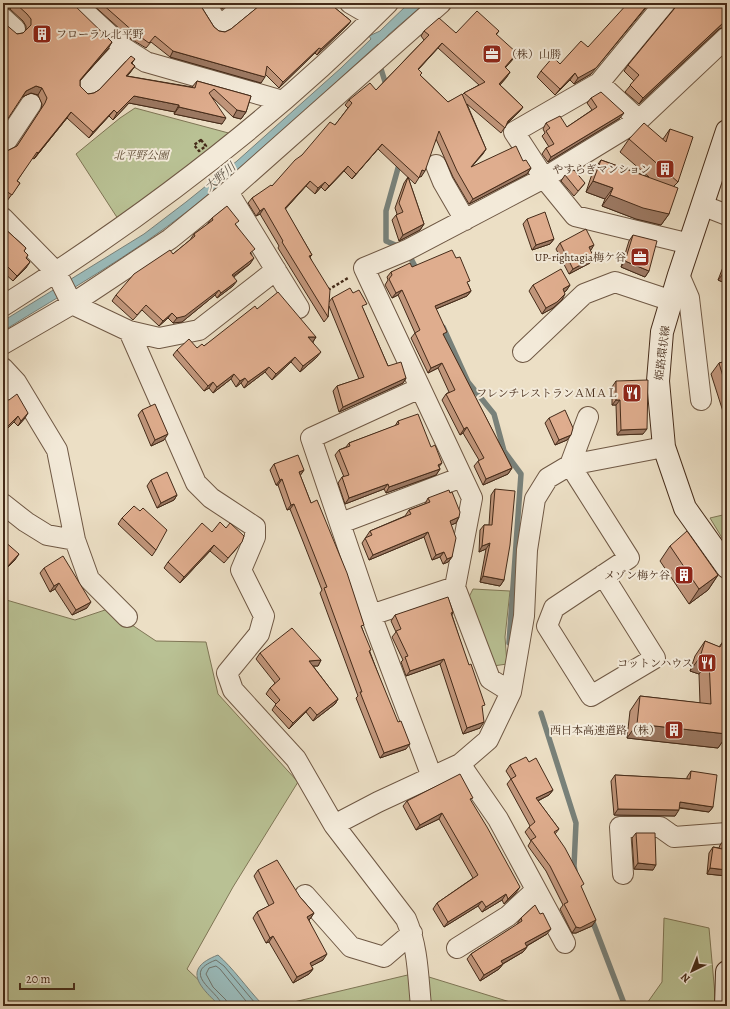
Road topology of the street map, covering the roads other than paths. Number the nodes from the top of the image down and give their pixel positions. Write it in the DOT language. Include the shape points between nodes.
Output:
graph roads {
  1 [pos="75,3"];
  2 [pos="204,3"];
  3 [pos="247,3"];
  4 [pos="350,3"];
  5 [pos="388,3"];
  6 [pos="441,3"];
  7 [pos="665,3"];
  8 [pos="374,17"];
  9 [pos="727,37"];
  10 [pos="124,48"];
  11 [pos="599,83"];
  12 [pos="86,90"];
  13 [pos="283,101"];
  14 [pos="31,104"];
  15 [pos="639,120"];
  16 [pos="727,131"];
  17 [pos="3,146"];
  18 [pos="436,165"];
  19 [pos="544,178"];
  20 [pos="228,192"];
  21 [pos="704,206"];
  22 [pos="727,215"];
  23 [pos="3,218"];
  24 [pos="465,220"];
  25 [pos="690,244"];
  26 [pos="276,270"];
  27 [pos="56,272"];
  28 [pos="679,275"];
  29 [pos="672,301"];
  30 [pos="72,304"];
  31 [pos="3,306"];
  32 [pos="299,308"];
  33 [pos="129,331"];
  34 [pos="3,344"];
  35 [pos="523,352"];
  36 [pos="7,381"];
  37 [pos="420,388"];
  38 [pos="701,400"];
  39 [pos="588,417"];
  40 [pos="664,447"];
  41 [pos="570,465"];
  42 [pos="462,477"];
  43 [pos="3,504"];
  44 [pos="341,523"];
  45 [pos="75,540"];
  46 [pos="727,567"];
  47 [pos="603,575"];
  48 [pos="455,587"];
  49 [pos="371,614"];
  50 [pos="127,617"];
  51 [pos="511,692"];
  52 [pos="460,764"];
  53 [pos="432,777"];
  54 [pos="334,825"];
  55 [pos="727,833"];
  56 [pos="624,874"];
  57 [pos="536,890"];
  58 [pos="305,895"];
  59 [pos="412,933"];
  60 [pos="565,943"];
  61 [pos="457,948"];
  62 [pos="727,972"];
  63 [pos="421,1006"];
  64 [pos="726,1006"];
  1 -- 10 [label="street"];
  2 -- 3 [label="street" via="220,26"];
  4 -- 8 [label="street"];
  5 -- 8 [label="street"];
  6 -- 20 [label="street"];
  7 -- 11 [label="street"];
  8 -- 13 [label="street"];
  9 -- 15 [label="street"];
  10 -- 12 [label="street"];
  10 -- 13 [label="street" via="146,62"];
  11 -- 15 [label="street"];
  11 -- 19 [label="street" via="514,132"];
  13 -- 27 [label="street" via="227,149"];
  14 -- 17 [label="street"];
  15 -- 19 [label="street"];
  16 -- 21 [label="main road, 姫路環状線"];
  18 -- 24 [label="street"];
  19 -- 24 [label="street"];
  19 -- 25 [label="street" via="576,216"];
  20 -- 26 [label="street"];
  20 -- 30 [label="street" via="170,239"];
  21 -- 22 [label="street"];
  21 -- 25 [label="main road, 姫路環状線"];
  23 -- 27 [label="street"];
  24 -- 37 [label="street" via="407,250 364,268"];
  25 -- 28 [label="main road, 姫路環状線"];
  26 -- 32 [label="street"];
  26 -- 33 [label="street" via="199,330 159,338"];
  27 -- 30 [label="street"];
  27 -- 31 [label="street"];
  28 -- 29 [label="main road, 姫路環状線"];
  28 -- 38 [label="street" via="689,298"];
  29 -- 35 [label="street" via="616,282 584,294"];
  29 -- 40 [label="main road, 姫路環状線" via="662,332 658,380"];
  30 -- 33 [label="street"];
  30 -- 34 [label="street"];
  33 -- 54 [label="street" via="196,483 211,498 255,527 255,537 241,570 264,616 259,634 227,673 233,690 296,758"];
  36 -- 45 [label="street" via="57,450"];
  37 -- 42 [label="street"];
  37 -- 44 [label="street" via="311,438"];
  39 -- 41 [label="street"];
  40 -- 41 [label="street"];
  40 -- 46 [label="main road, 姫路環状線" via="685,508"];
  41 -- 47 [label="street" via="629,558 579,591 554,608 548,626 591,696 655,658"];
  41 -- 51 [label="street" via="548,478 535,499 527,550 524,616"];
  42 -- 44 [label="street"];
  42 -- 48 [label="street" via="472,498"];
  43 -- 45 [label="street" via="47,535"];
  44 -- 49 [label="street"];
  45 -- 50 [label="street" via="89,579"];
  48 -- 49 [label="street"];
  48 -- 51 [label="street" via="490,679"];
  49 -- 53 [label="street"];
  51 -- 52 [label="street" via="488,740"];
  52 -- 53 [label="street"];
  52 -- 57 [label="street" via="498,819"];
  53 -- 54 [label="street"];
  54 -- 59 [label="street" via="406,919"];
  55 -- 56 [label="street" via="674,837 660,827 620,827"];
  57 -- 60 [label="street"];
  57 -- 61 [label="street" via="508,916"];
  58 -- 59 [label="street" via="351,947 384,957"];
  59 -- 63 [label="street" via="418,964"];
  62 -- 64 [label="main road"];
}
